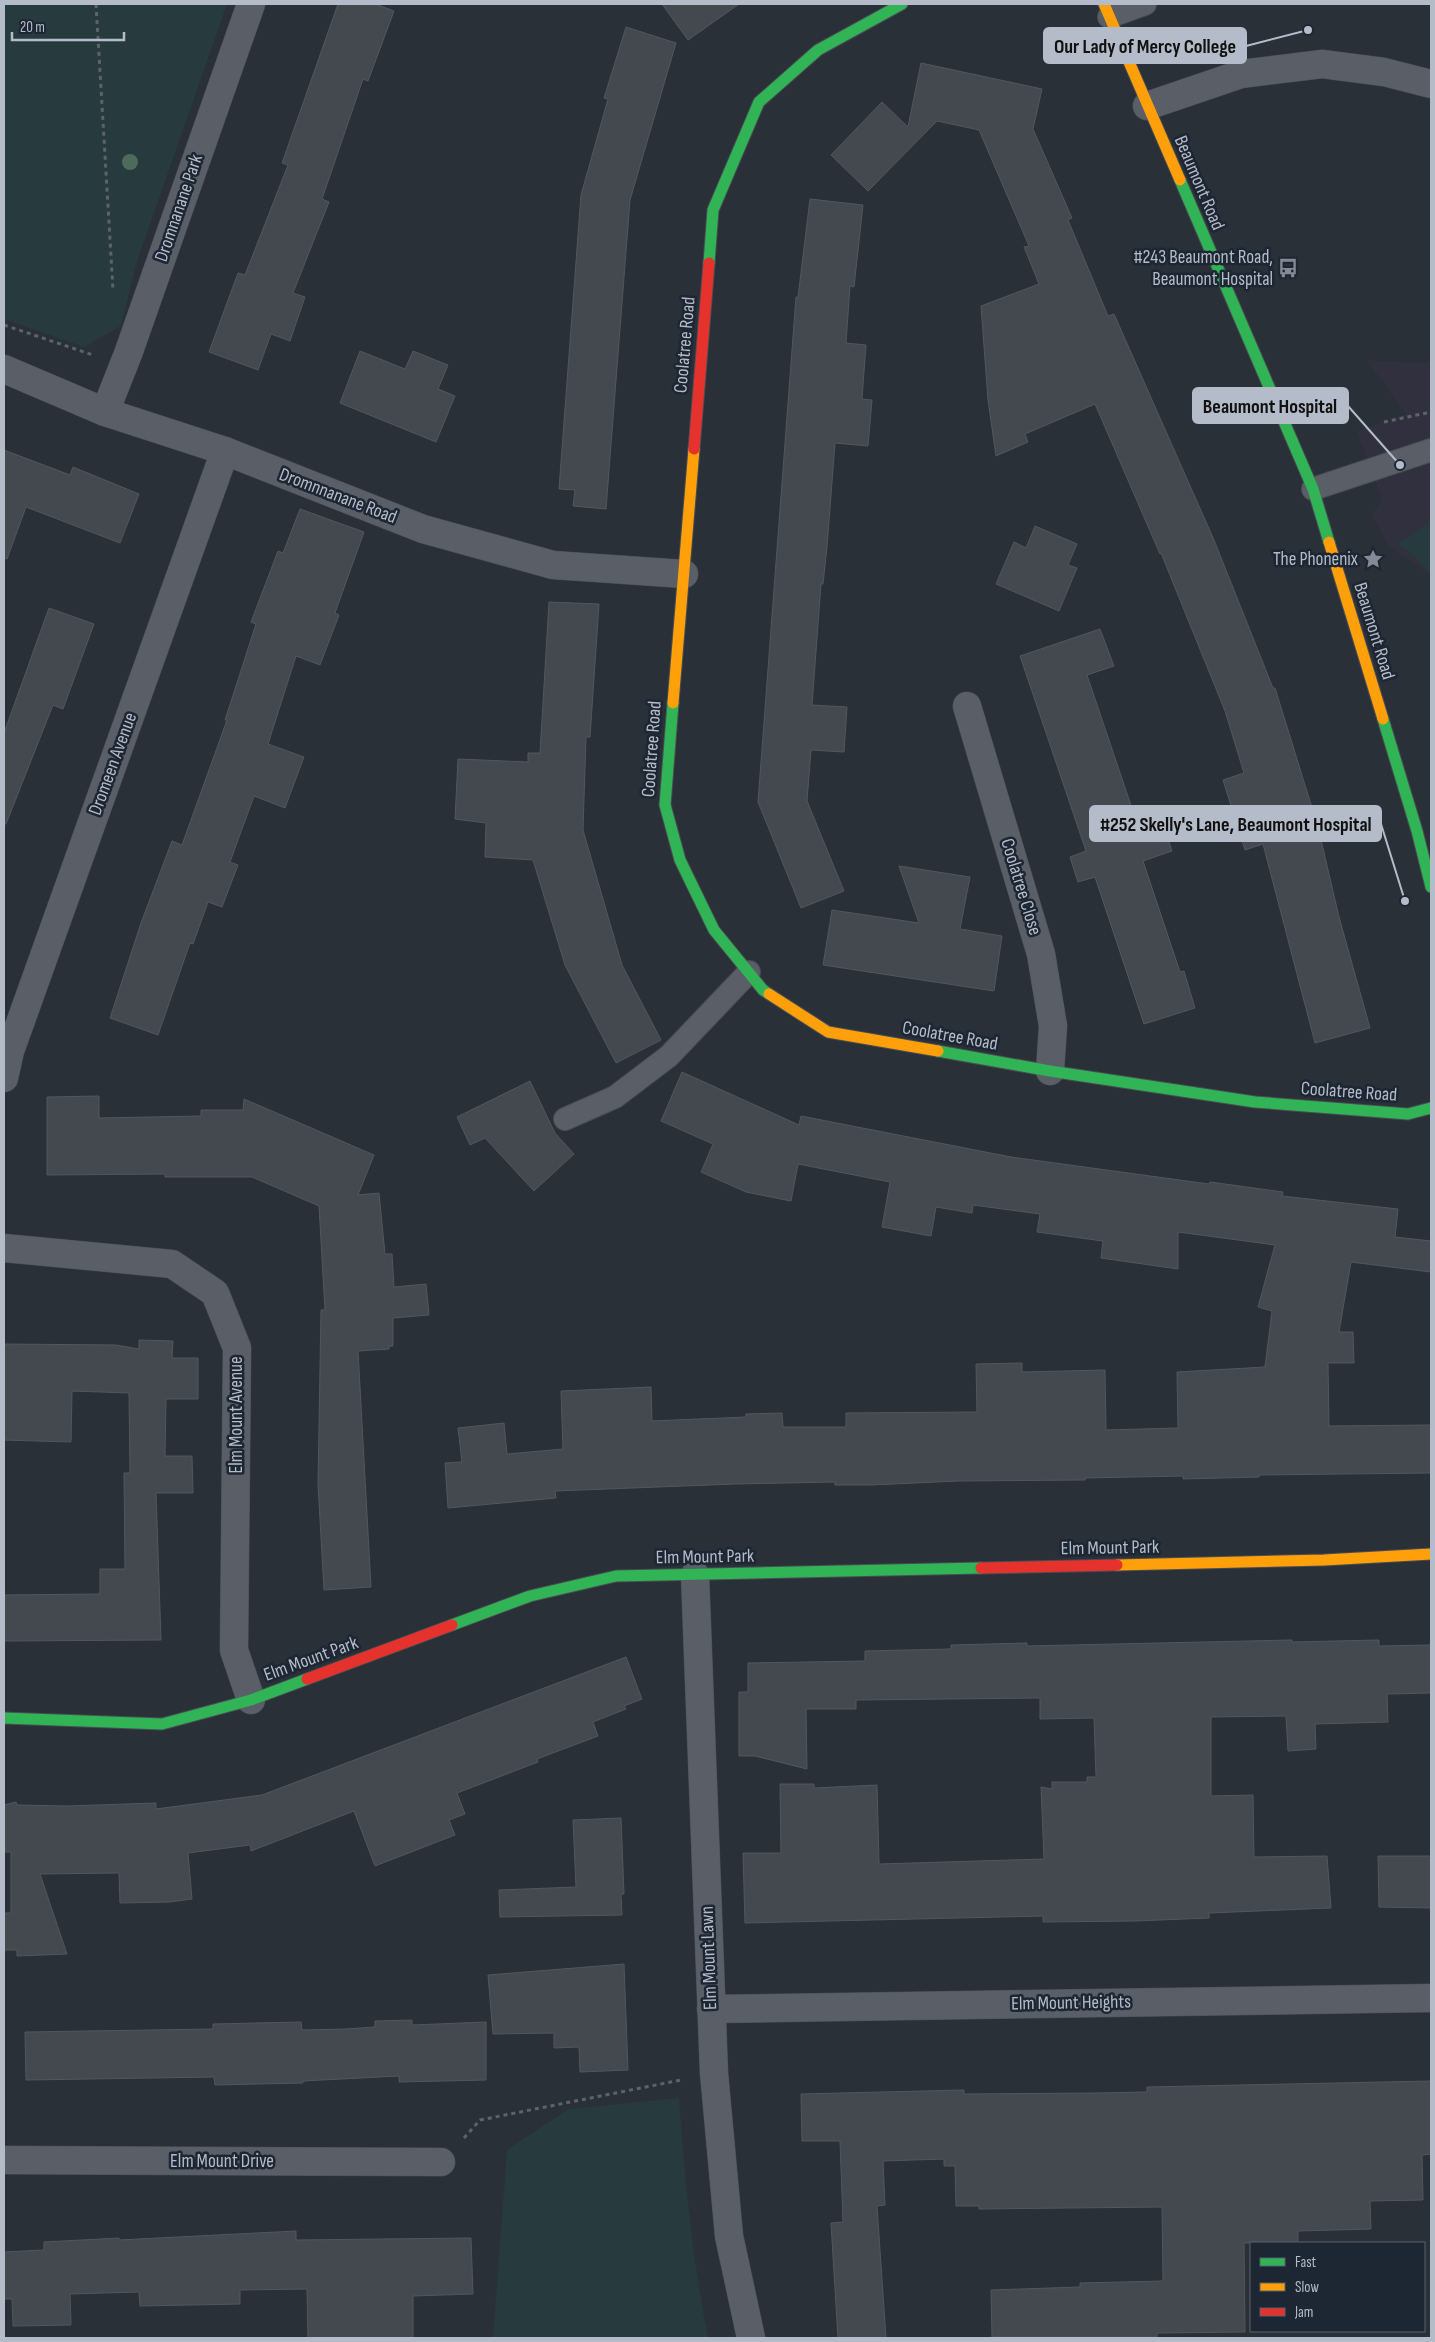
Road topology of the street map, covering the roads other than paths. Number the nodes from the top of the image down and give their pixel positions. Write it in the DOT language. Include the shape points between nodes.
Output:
graph roads {
  1 [pos="251,4"];
  2 [pos="902,4"];
  3 [pos="1144,4"];
  4 [pos="1107,10"];
  5 [pos="1431,84"];
  6 [pos="1147,106"];
  7 [pos="4,369"];
  8 [pos="105,412"];
  9 [pos="1431,450"];
  10 [pos="225,452"];
  11 [pos="1312,490"];
  12 [pos="684,574"];
  13 [pos="967,706"];
  14 [pos="1424,831"];
  15 [pos="1431,888"];
  16 [pos="748,972"];
  17 [pos="1050,1071"];
  18 [pos="4,1078"];
  19 [pos="1431,1108"];
  20 [pos="565,1119"];
  21 [pos="4,1248"];
  22 [pos="1431,1554"];
  23 [pos="695,1575"];
  24 [pos="251,1700"];
  25 [pos="4,1718"];
  26 [pos="1431,1998"];
  27 [pos="711,2009"];
  28 [pos="4,2160"];
  29 [pos="441,2162"];
  30 [pos="752,2338"];
  1 -- 8 [label="street, Dromnanane Park"];
  2 -- 12 [label="street, Coolatree Road" via="818,50 759,102 713,210"];
  3 -- 4 [label="lane"];
  4 -- 6 [label="street, Beaumont Road"];
  5 -- 6 [label="street" via="1384,72 1322,64 1241,74"];
  6 -- 11 [label="street, Beaumont Road"];
  7 -- 8 [label="street, Dromnnanane Road"];
  8 -- 10 [label="street, Dromnnanane Road"];
  9 -- 11 [label="lane"];
  10 -- 12 [label="street, Dromnnanane Road" via="423,529 553,565"];
  10 -- 18 [label="street, Dromeen Avenue" via="13,1041"];
  11 -- 14 [label="street, Beaumont Road"];
  12 -- 16 [label="street, Coolatree Road" via="665,805 680,860 714,930"];
  13 -- 17 [label="street, Coolatree Close" via="1042,954 1053,1026"];
  14 -- 15 [label="street, Beaumont Road"];
  16 -- 17 [label="street, Coolatree Road" via="763,990 828,1032"];
  16 -- 20 [label="lane" via="669,1056 615,1097"];
  17 -- 19 [label="street, Coolatree Road" via="1255,1102 1408,1114"];
  21 -- 24 [label="street, Elm Mount Avenue" via="172,1264 215,1293 237,1348 234,1650"];
  22 -- 23 [label="street, Elm Mount Park" via="1324,1560"];
  23 -- 24 [label="street, Elm Mount Park" via="616,1576 530,1596"];
  23 -- 27 [label="street, Elm Mount Lawn"];
  24 -- 25 [label="street, Elm Mount Park" via="162,1724"];
  26 -- 27 [label="street, Elm Mount Heights"];
  27 -- 30 [label="street, Elm Mount Lawn" via="728,2236"];
  28 -- 29 [label="street, Elm Mount Drive"];
}
